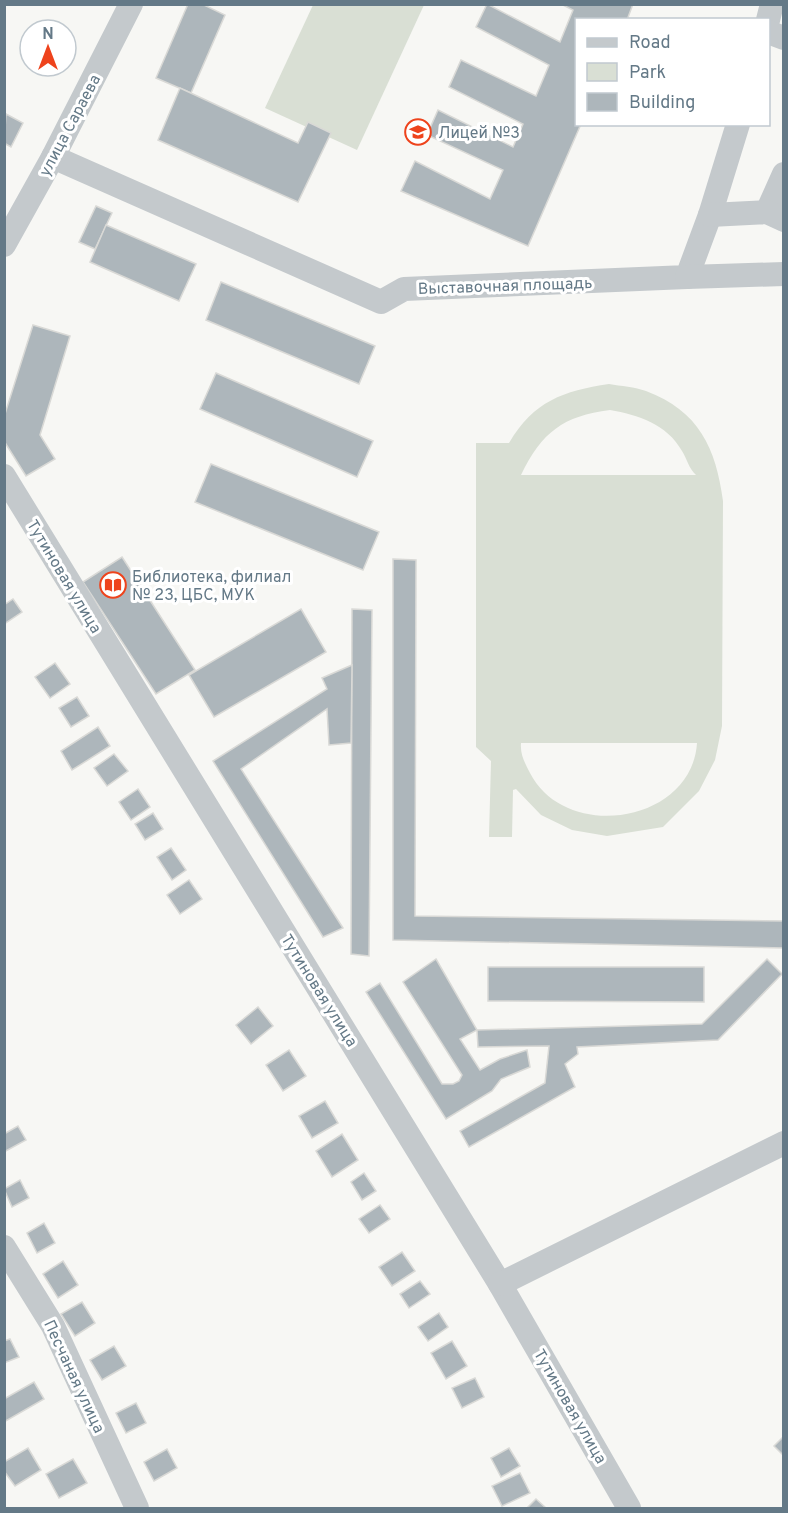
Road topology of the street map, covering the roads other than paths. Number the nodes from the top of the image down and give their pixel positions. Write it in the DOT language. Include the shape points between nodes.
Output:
graph roads {
  1 [pos="131,4"];
  2 [pos="737,126"];
  3 [pos="53,157"];
  4 [pos="783,174"];
  5 [pos="710,215"];
  6 [pos="775,216"];
  7 [pos="4,244"];
  8 [pos="783,274"];
  9 [pos="687,277"];
  10 [pos="4,476"];
  11 [pos="783,1143"];
  12 [pos="4,1247"];
  13 [pos="500,1284"];
  14 [pos="137,1509"];
  15 [pos="629,1509"];
  1 -- 3 [label="street, улица Сараева"];
  2 -- 5 [label="street"];
  3 -- 7 [label="street, улица Сараева"];
  3 -- 9 [label="street, Выставочная площадь" via="381,302 404,289"];
  4 -- 6 [label="street"];
  5 -- 6 [label="street"];
  5 -- 9 [label="street"];
  8 -- 9 [label="street"];
  10 -- 13 [label="street, Тутиновая улица"];
  11 -- 13 [label="street"];
  12 -- 14 [label="street, Песчаная улица" via="53,1326"];
  13 -- 15 [label="street, Тутиновая улица"];
}
